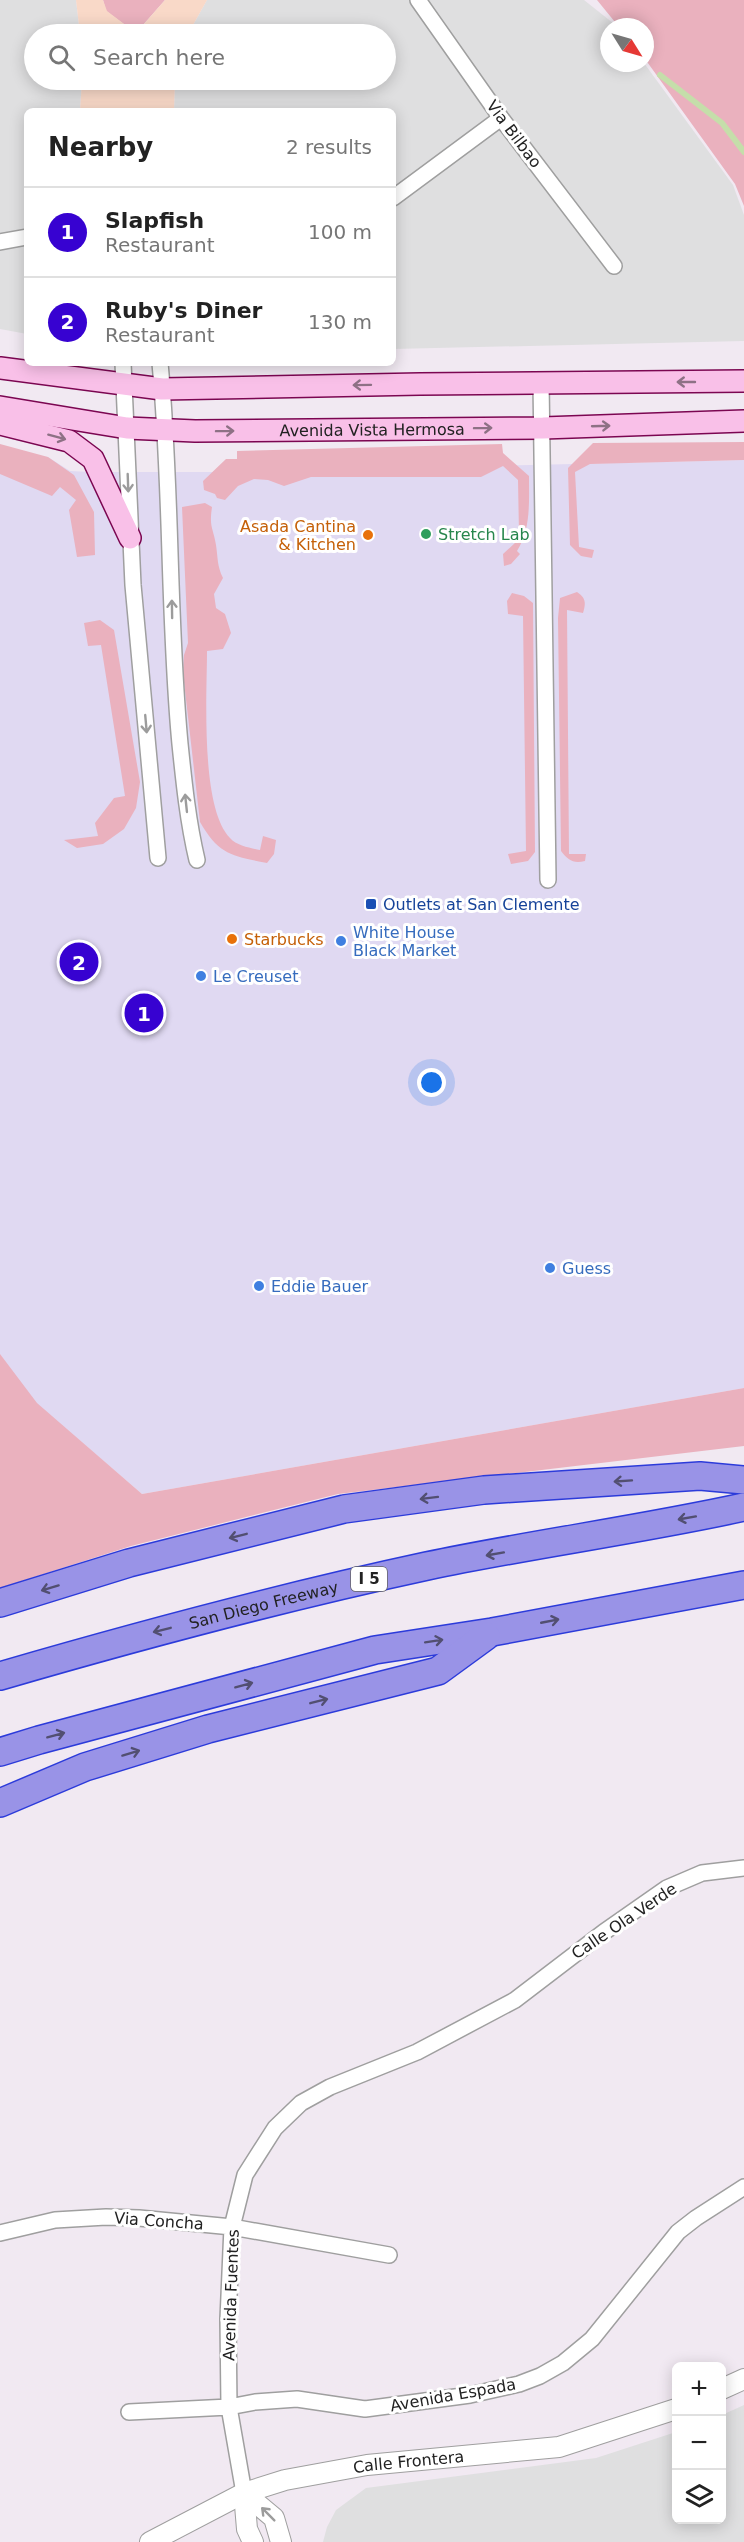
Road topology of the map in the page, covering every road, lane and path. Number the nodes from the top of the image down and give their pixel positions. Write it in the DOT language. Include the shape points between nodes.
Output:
graph roads {
  1 [pos="418,0"];
  2 [pos="501,118"];
  3 [pos="396,196"];
  4 [pos="24,238"];
  5 [pos="0,242"];
  6 [pos="614,266"];
  7 [pos="123,366"];
  8 [pos="160,366"];
  9 [pos="0,368"];
  10 [pos="744,381"];
  11 [pos="542,382"];
  12 [pos="124,385"];
  13 [pos="162,389"];
  14 [pos="0,407"];
  15 [pos="744,421"];
  16 [pos="0,424"];
  17 [pos="127,428"];
  18 [pos="543,428"];
  19 [pos="166,430"];
  20 [pos="130,538"];
  21 [pos="158,858"];
  22 [pos="197,861"];
  23 [pos="548,880"];
  24 [pos="744,1480"];
  25 [pos="744,1507"];
  26 [pos="744,1585"];
  27 [pos="0,1603"];
  28 [pos="492,1632"];
  29 [pos="0,1676"];
  30 [pos="0,1752"];
  31 [pos="0,1803"];
  32 [pos="744,1868"];
  33 [pos="515,2000"];
  34 [pos="744,2187"];
  35 [pos="232,2227"];
  36 [pos="0,2233"];
  37 [pos="389,2255"];
  38 [pos="744,2379"];
  39 [pos="726,2387"];
  40 [pos="229,2407"];
  41 [pos="672,2410"];
  42 [pos="129,2412"];
  43 [pos="244,2493"];
  44 [pos="150,2542"];
  45 [pos="253,2542"];
  46 [pos="281,2542"];
  1 -- 2 [label="street, Via Bilbao"];
  2 -- 3 [label="street"];
  2 -- 6 [label="street, Via Bilbao"];
  4 -- 5 [label="street"];
  7 -- 12 [label="street"];
  8 -- 13 [label="street"];
  9 -- 12 [label="main road"];
  10 -- 11 [label="main road, one-way"];
  11 -- 13 [label="main road, one-way"];
  11 -- 18 [label="street"];
  12 -- 13 [label="main road"];
  12 -- 17 [label="street"];
  13 -- 19 [label="street"];
  14 -- 17 [label="main road, Avenida Vista Hermosa"];
  18 -- 15 [label="main road, Avenida Vista Hermosa, one-way"];
  16 -- 20 [label="main road, one-way" via="69,441 93,459"];
  17 -- 19 [label="main road, Avenida Vista Hermosa"];
  17 -- 20 [label="street, one-way"];
  19 -- 18 [label="main road, Avenida Vista Hermosa, one-way"];
  18 -- 23 [label="street"];
  22 -- 19 [label="street, one-way" via="188,822 173,671"];
  20 -- 21 [label="street, one-way"];
  24 -- 27 [label="highway, one-way" via="700,1476 484,1490 344,1509 129,1563"];
  25 -- 29 [label="highway, San Diego Freeway / I 5, one-way" via="429,1566 140,1635"];
  28 -- 26 [label="highway, one-way"];
  30 -- 28 [label="highway, one-way" via="375,1650"];
  31 -- 28 [label="highway, one-way" via="85,1767 208,1729 438,1671"];
  32 -- 33 [label="street, Calle Ola Verde" via="702,1872 667,1888"];
  33 -- 35 [label="street, Avenida Fuentes" via="417,2052 301,2103 275,2128 245,2175"];
  34 -- 40 [label="street, Avenida Espada" via="678,2232 592,2339 540,2376 497,2390 378,2408 353,2409 297,2399"];
  35 -- 36 [label="street, Via Concha" via="106,2217 55,2220"];
  35 -- 37 [label="street, Via Concha"];
  35 -- 40 [label="street, Avenida Fuentes"];
  38 -- 39 [label="street"];
  40 -- 42 [label="street, Avenida Espada"];
  40 -- 43 [label="street, Avenida Fuentes"];
  41 -- 43 [label="street, Calle Frontera" via="559,2447 367,2464 285,2480"];
  43 -- 44 [label="street, Calle Frontera"];
  43 -- 45 [label="street" via="247,2529"];
  46 -- 43 [label="street, one-way" via="274,2518"];
}
